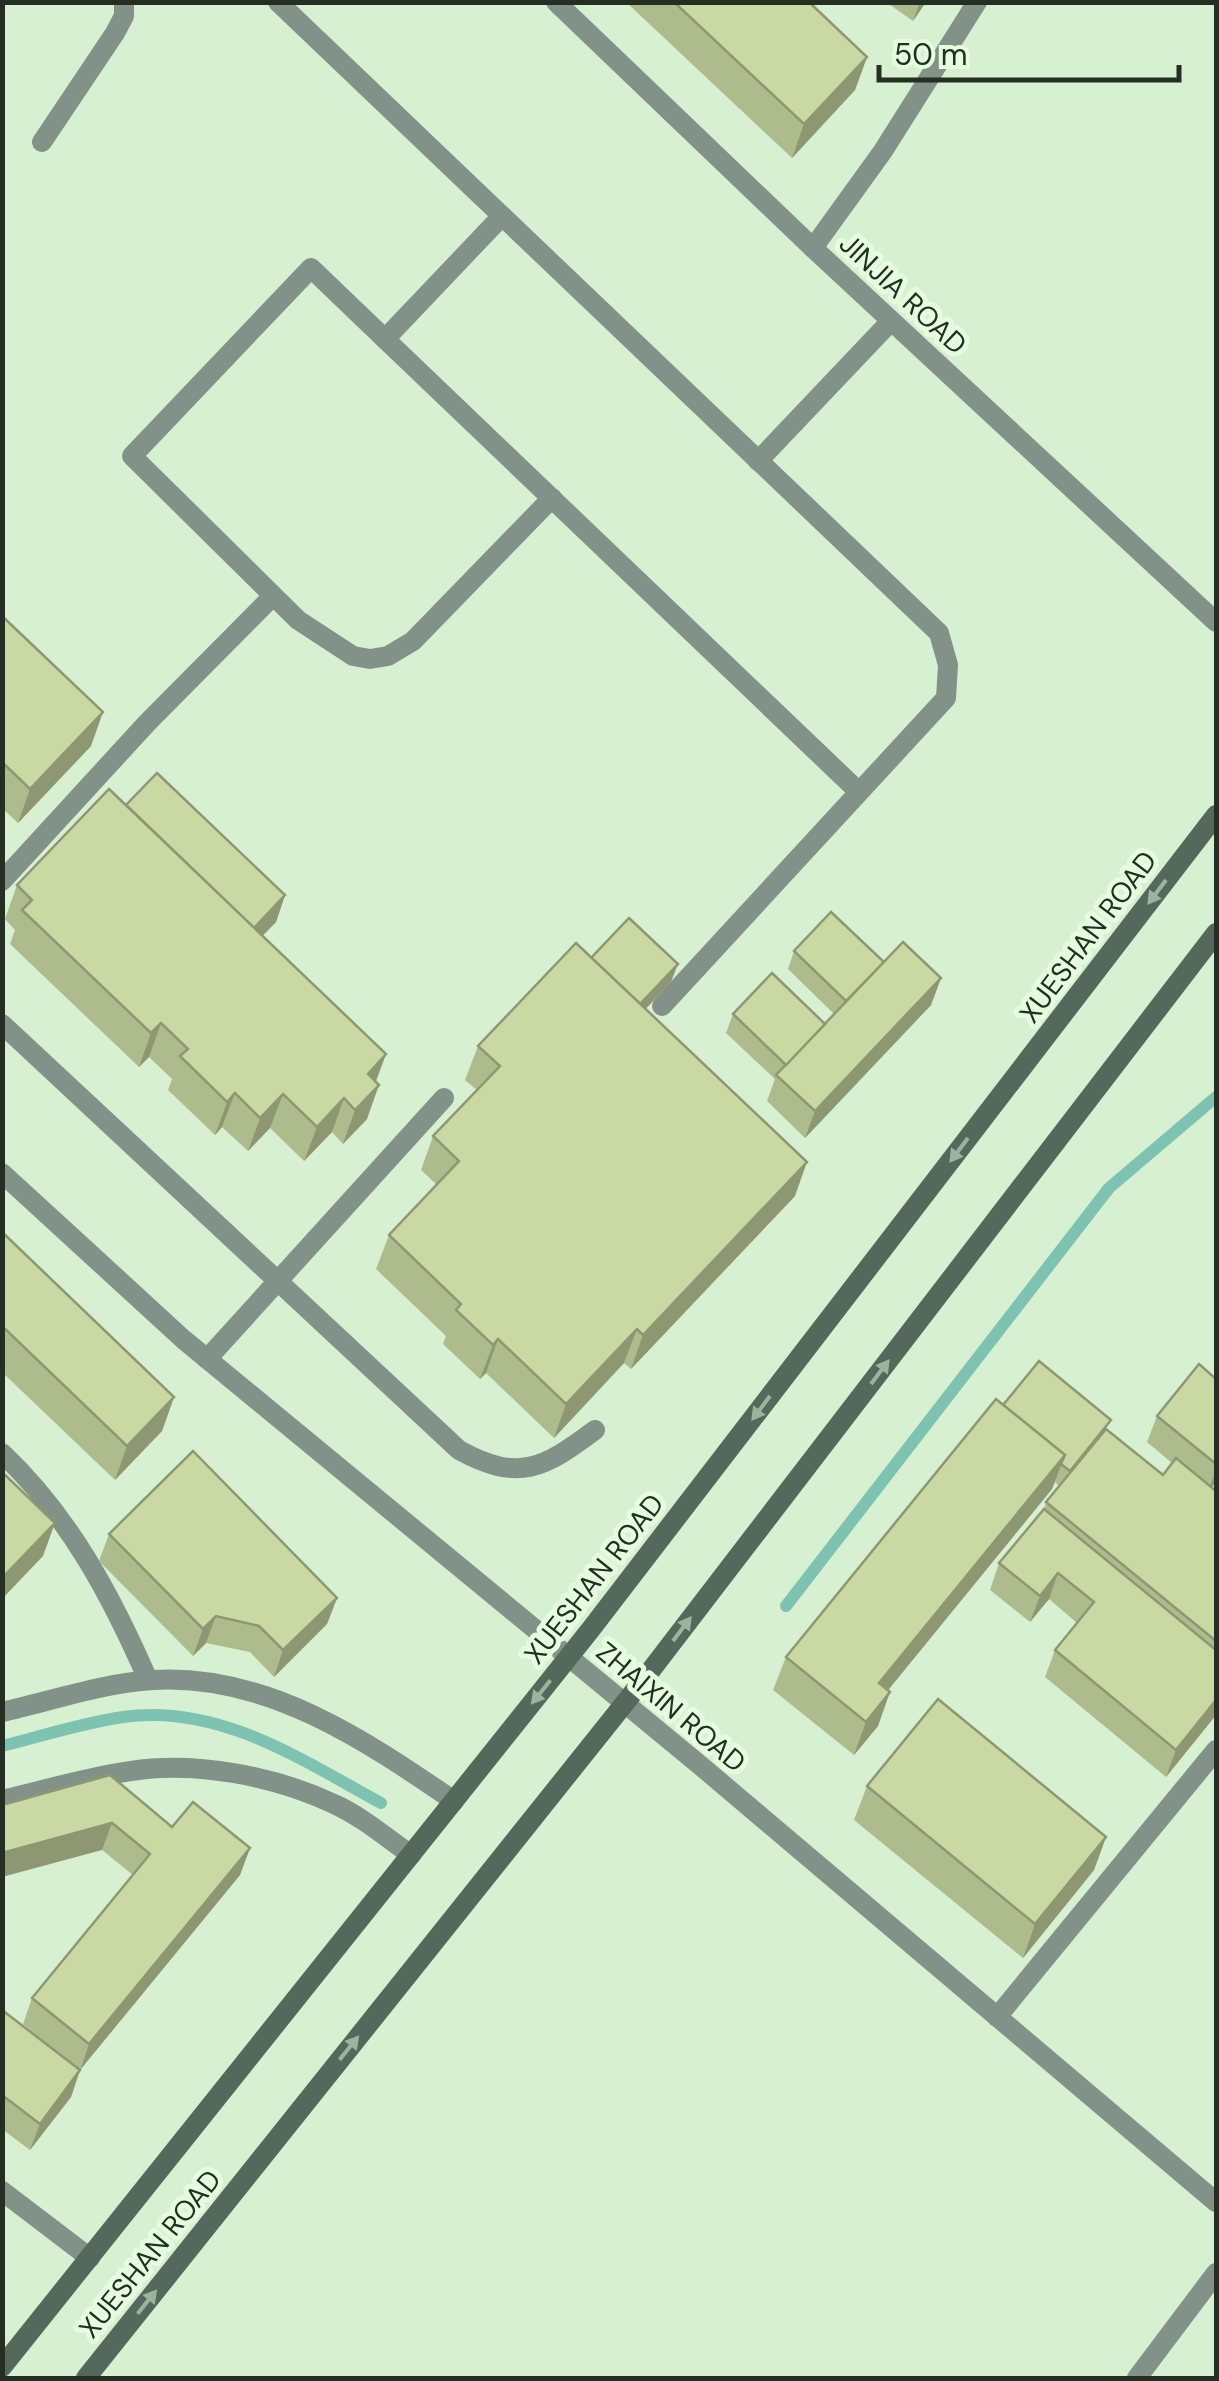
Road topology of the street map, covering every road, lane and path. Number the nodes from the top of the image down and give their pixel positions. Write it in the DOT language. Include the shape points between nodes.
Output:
graph roads {
  1 [pos="124,2"];
  2 [pos="278,2"];
  3 [pos="556,2"];
  4 [pos="977,2"];
  5 [pos="42,142"];
  6 [pos="502,216"];
  7 [pos="813,248"];
  8 [pos="891,321"];
  9 [pos="385,339"];
  10 [pos="758,460"];
  11 [pos="552,498"];
  12 [pos="273,596"];
  13 [pos="1216,622"];
  14 [pos="860,792"];
  15 [pos="1216,815"];
  16 [pos="2,882"];
  17 [pos="1216,933"];
  18 [pos="662,1006"];
  19 [pos="2,1024"];
  20 [pos="444,1098"];
  21 [pos="2,1173"];
  22 [pos="278,1281"];
  23 [pos="207,1359"];
  24 [pos="595,1430"];
  25 [pos="2,1453"];
  26 [pos="569,1658"];
  27 [pos="148,1680"];
  28 [pos="624,1704"];
  29 [pos="2,1712"];
  30 [pos="1216,1750"];
  31 [pos="2,1800"];
  32 [pos="454,1801"];
  33 [pos="412,1855"];
  34 [pos="997,2017"];
  35 [pos="2,2192"];
  36 [pos="1216,2202"];
  37 [pos="90,2258"];
  38 [pos="1216,2272"];
  39 [pos="2,2368"];
  40 [pos="86,2378"];
  41 [pos="1136,2378"];
  1 -- 5 [label="street" via="115,33"];
  2 -- 6 [label="street"];
  3 -- 7 [label="street, JINJIA ROAD"];
  4 -- 7 [label="street"];
  6 -- 9 [label="street"];
  6 -- 10 [label="street"];
  7 -- 8 [label="street, JINJIA ROAD"];
  8 -- 10 [label="street"];
  8 -- 13 [label="street, JINJIA ROAD"];
  9 -- 11 [label="street"];
  9 -- 12 [label="street" via="311,268 132,456"];
  10 -- 14 [label="street" via="940,633 946,698"];
  11 -- 12 [label="street" via="413,641 388,656 353,656"];
  11 -- 14 [label="street"];
  12 -- 16 [label="street"];
  14 -- 18 [label="street"];
  15 -- 26 [label="main road, XUESHAN ROAD, one-way"];
  28 -- 17 [label="main road, XUESHAN ROAD, one-way"];
  19 -- 22 [label="street"];
  20 -- 22 [label="street"];
  21 -- 23 [label="street, ZHAIXIN ROAD"];
  22 -- 23 [label="street"];
  22 -- 24 [label="street" via="459,1450 480,1462 538,1466"];
  23 -- 26 [label="street, ZHAIXIN ROAD"];
  25 -- 27 [label="street" via="80,1547"];
  26 -- 28 [label="street, ZHAIXIN ROAD"];
  26 -- 32 [label="main road, XUESHAN ROAD, one-way"];
  27 -- 29 [label="street"];
  27 -- 32 [label="street" via="247,1690 328,1722"];
  28 -- 34 [label="street, ZHAIXIN ROAD"];
  40 -- 28 [label="main road, XUESHAN ROAD, one-way"];
  30 -- 34 [label="street"];
  31 -- 33 [label="street" via="132,1770 230,1774 338,1805"];
  32 -- 33 [label="main road, XUESHAN ROAD"];
  33 -- 37 [label="main road, XUESHAN ROAD"];
  34 -- 36 [label="street, ZHAIXIN ROAD"];
  35 -- 37 [label="street"];
  37 -- 39 [label="main road, XUESHAN ROAD"];
  38 -- 41 [label="street"];
}
